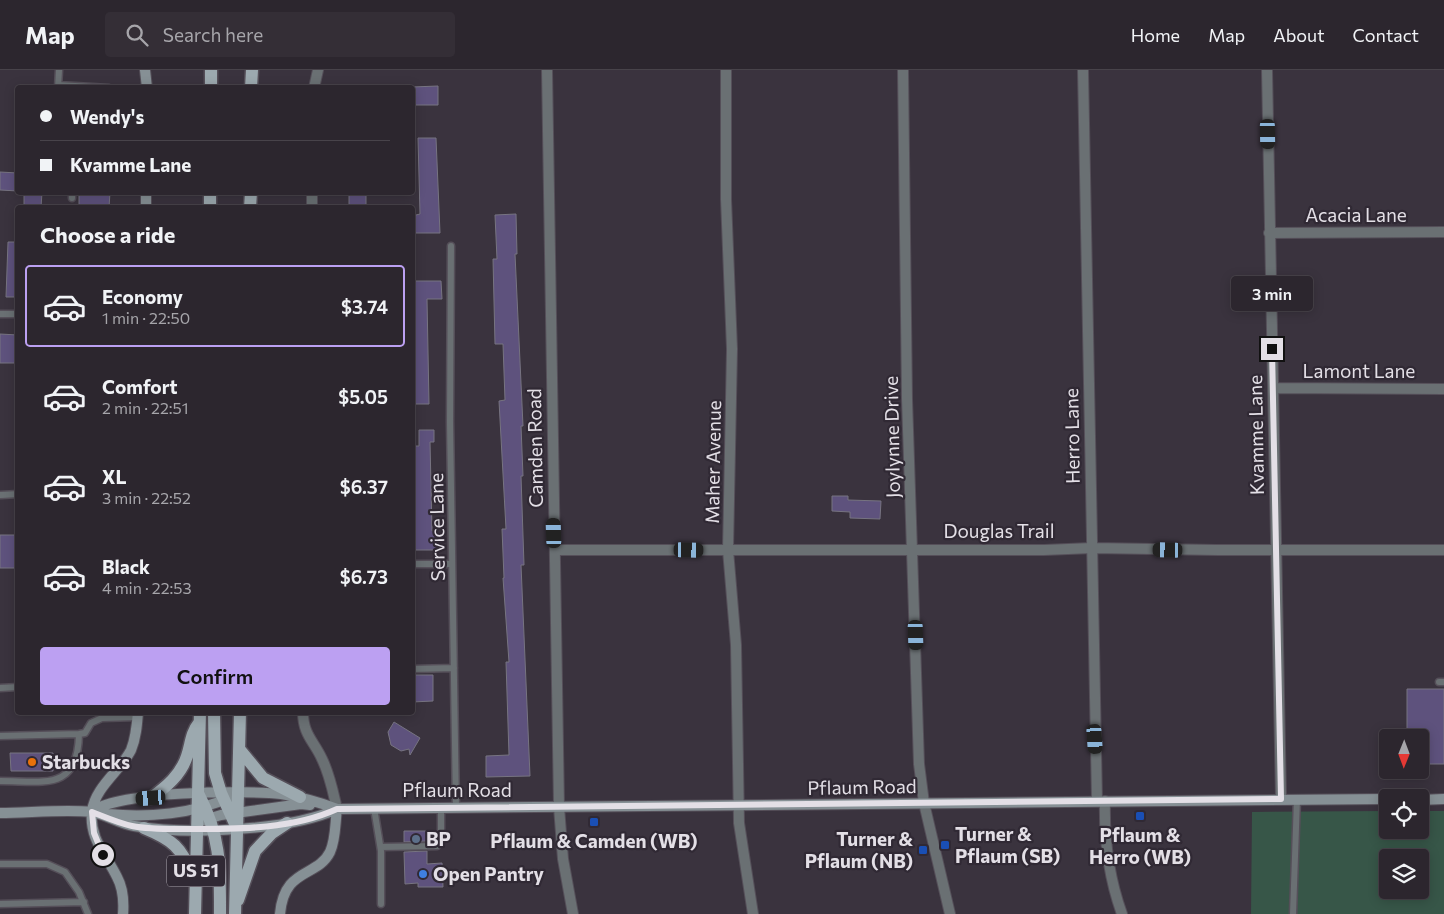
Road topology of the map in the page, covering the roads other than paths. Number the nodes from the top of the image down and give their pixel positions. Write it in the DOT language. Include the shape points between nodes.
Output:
graph roads {
  1 [pos="59,70"];
  2 [pos="145,70"];
  3 [pos="211,70"];
  4 [pos="252,70"];
  5 [pos="318,70"];
  6 [pos="547,70"];
  7 [pos="726,70"];
  8 [pos="903,70"];
  9 [pos="1083,70"];
  10 [pos="1267,70"];
  11 [pos="58,85"];
  12 [pos="146,85"];
  13 [pos="211,85"];
  14 [pos="252,85"];
  15 [pos="315,85"];
  16 [pos="1269,232"];
  17 [pos="1444,232"];
  18 [pos="451,246"];
  19 [pos="0,314"];
  20 [pos="15,314"];
  21 [pos="1274,388"];
  22 [pos="1444,389"];
  23 [pos="15,494"];
  24 [pos="2,495"];
  25 [pos="913,548"];
  26 [pos="1092,548"];
  27 [pos="555,550"];
  28 [pos="728,550"];
  29 [pos="1277,550"];
  30 [pos="1444,550"];
  31 [pos="415,564"];
  32 [pos="452,564"];
  33 [pos="454,668"];
  34 [pos="415,669"];
  35 [pos="0,688"];
  36 [pos="15,688"];
  37 [pos="138,715"];
  38 [pos="214,715"];
  39 [pos="240,715"];
  40 [pos="304,715"];
  41 [pos="200,717"];
  42 [pos="80,734"];
  43 [pos="0,736"];
  44 [pos="240,750"];
  45 [pos="0,781"];
  46 [pos="238,793"];
  47 [pos="198,794"];
  48 [pos="223,797"];
  49 [pos="151,798"];
  50 [pos="300,798"];
  51 [pos="1281,799"];
  52 [pos="1297,799"];
  53 [pos="1379,799"];
  54 [pos="1429,800"];
  55 [pos="1444,800"];
  56 [pos="1101,801"];
  57 [pos="924,803"];
  58 [pos="738,806"];
  59 [pos="559,807"];
  60 [pos="374,808"];
  61 [pos="441,808"];
  62 [pos="456,808"];
  63 [pos="337,809"];
  64 [pos="92,812"];
  65 [pos="234,813"];
  66 [pos="0,814"];
  67 [pos="207,815"];
  68 [pos="287,823"];
  69 [pos="144,828"];
  70 [pos="237,828"];
  71 [pos="197,829"];
  72 [pos="381,848"];
  73 [pos="0,864"];
  74 [pos="195,881"];
  75 [pos="84,902"];
  76 [pos="0,904"];
  77 [pos="382,904"];
  78 [pos="235,909"];
  79 [pos="88,914"];
  80 [pos="124,914"];
  81 [pos="194,914"];
  82 [pos="220,914"];
  83 [pos="280,914"];
  84 [pos="573,914"];
  85 [pos="753,914"];
  86 [pos="950,914"];
  87 [pos="1122,914"];
  88 [pos="1293,914"];
  1 -- 11 [label="lane"];
  2 -- 12 [label="street"];
  3 -- 13 [label="main road"];
  4 -- 14 [label="main road"];
  5 -- 15 [label="street"];
  6 -- 27 [label="street, Camden Road"];
  7 -- 28 [label="street, Maher Avenue" via="726,199 732,349"];
  8 -- 25 [label="street, Joylynne Drive"];
  9 -- 26 [label="street, Herro Lane"];
  10 -- 16 [label="street, Kvamme Lane"];
  16 -- 17 [label="street, Acacia Lane"];
  16 -- 21 [label="street, Kvamme Lane"];
  18 -- 32 [label="lane, Service Lane"];
  19 -- 20 [label="lane"];
  21 -- 22 [label="street, Lamont Lane"];
  21 -- 29 [label="street, Kvamme Lane"];
  23 -- 24 [label="lane"];
  25 -- 26 [label="street, Douglas Trail"];
  25 -- 28 [label="street, Douglas Trail"];
  25 -- 57 [label="street, Joylynne Drive" via="919,764"];
  26 -- 29 [label="street, Douglas Trail"];
  26 -- 56 [label="street, Herro Lane"];
  27 -- 28 [label="street, Douglas Trail"];
  27 -- 59 [label="street, Camden Road"];
  28 -- 58 [label="street, Maher Avenue" via="736,645"];
  29 -- 30 [label="street, Douglas Trail"];
  29 -- 51 [label="street, Kvamme Lane"];
  31 -- 32 [label="lane"];
  32 -- 33 [label="lane, Service Lane"];
  33 -- 34 [label="lane"];
  33 -- 62 [label="lane, Service Lane"];
  35 -- 36 [label="lane"];
  37 -- 42 [label="lane" via="102,718"];
  37 -- 64 [label="street" via="130,750 98,796"];
  38 -- 48 [label="main road" via="215,772"];
  39 -- 44 [label="main road"];
  40 -- 63 [label="street" via="308,738 328,773"];
  41 -- 47 [label="main road, US 51"];
  41 -- 49 [label="main road" via="181,770"];
  42 -- 43 [label="lane"];
  42 -- 45 [label="lane" via="71,771 57,781"];
  44 -- 46 [label="main road"];
  44 -- 50 [label="main road" via="262,778"];
  46 -- 48 [label="street, Pflaum Road"];
  46 -- 50 [label="street, Pflaum Road"];
  46 -- 65 [label="main road"];
  47 -- 48 [label="street, Pflaum Road"];
  47 -- 49 [label="street, Pflaum Road"];
  47 -- 67 [label="main road, US 51"];
  48 -- 65 [label="main road"];
  48 -- 67 [label="street"];
  49 -- 64 [label="street, Pflaum Road" via="109,803"];
  50 -- 63 [label="street, Pflaum Road"];
  51 -- 52 [label="street, Pflaum Road"];
  51 -- 56 [label="street, Pflaum Road"];
  52 -- 53 [label="street, Pflaum Road"];
  52 -- 88 [label="lane"];
  54 -- 55 [label="street"];
  56 -- 57 [label="street, Pflaum Road"];
  56 -- 87 [label="street, Herro Lane" via="1113,885"];
  57 -- 58 [label="street, Pflaum Road"];
  57 -- 86 [label="street, Joylynne Drive"];
  58 -- 59 [label="street, Pflaum Road"];
  58 -- 85 [label="street, Maher Avenue"];
  59 -- 62 [label="street, Pflaum Road"];
  59 -- 84 [label="street, Camden Road" via="563,860"];
  60 -- 61 [label="street, Pflaum Road"];
  60 -- 63 [label="street, Pflaum Road"];
  60 -- 72 [label="lane"];
  61 -- 62 [label="street, Pflaum Road"];
  61 -- 72 [label="lane" via="441,840 437,846"];
  63 -- 65 [label="street" via="300,804"];
  63 -- 68 [label="street, Pflaum Road"];
  63 -- 83 [label="street" via="330,852 292,882 283,897"];
  64 -- 66 [label="street, Pflaum Road"];
  64 -- 67 [label="street" via="140,816"];
  64 -- 69 [label="street, Pflaum Road"];
  64 -- 80 [label="street" via="92,828 118,879 124,899"];
  65 -- 67 [label="street"];
  65 -- 70 [label="main road"];
  67 -- 70 [label="street, Pflaum Road"];
  67 -- 71 [label="main road, US 51"];
  67 -- 71 [label="street, Pflaum Road"];
  67 -- 82 [label="main road" via="220,874"];
  68 -- 70 [label="street, Pflaum Road"];
  68 -- 78 [label="main road" via="255,851"];
  69 -- 71 [label="street, Pflaum Road"];
  69 -- 74 [label="main road" via="168,837 176,845 186,858"];
  70 -- 78 [label="main road, US 51"];
  71 -- 74 [label="main road, US 51"];
  72 -- 77 [label="lane"];
  73 -- 75 [label="lane" via="47,864 65,872"];
  74 -- 81 [label="main road, US 51"];
  75 -- 76 [label="lane"];
  75 -- 79 [label="lane"];
}
